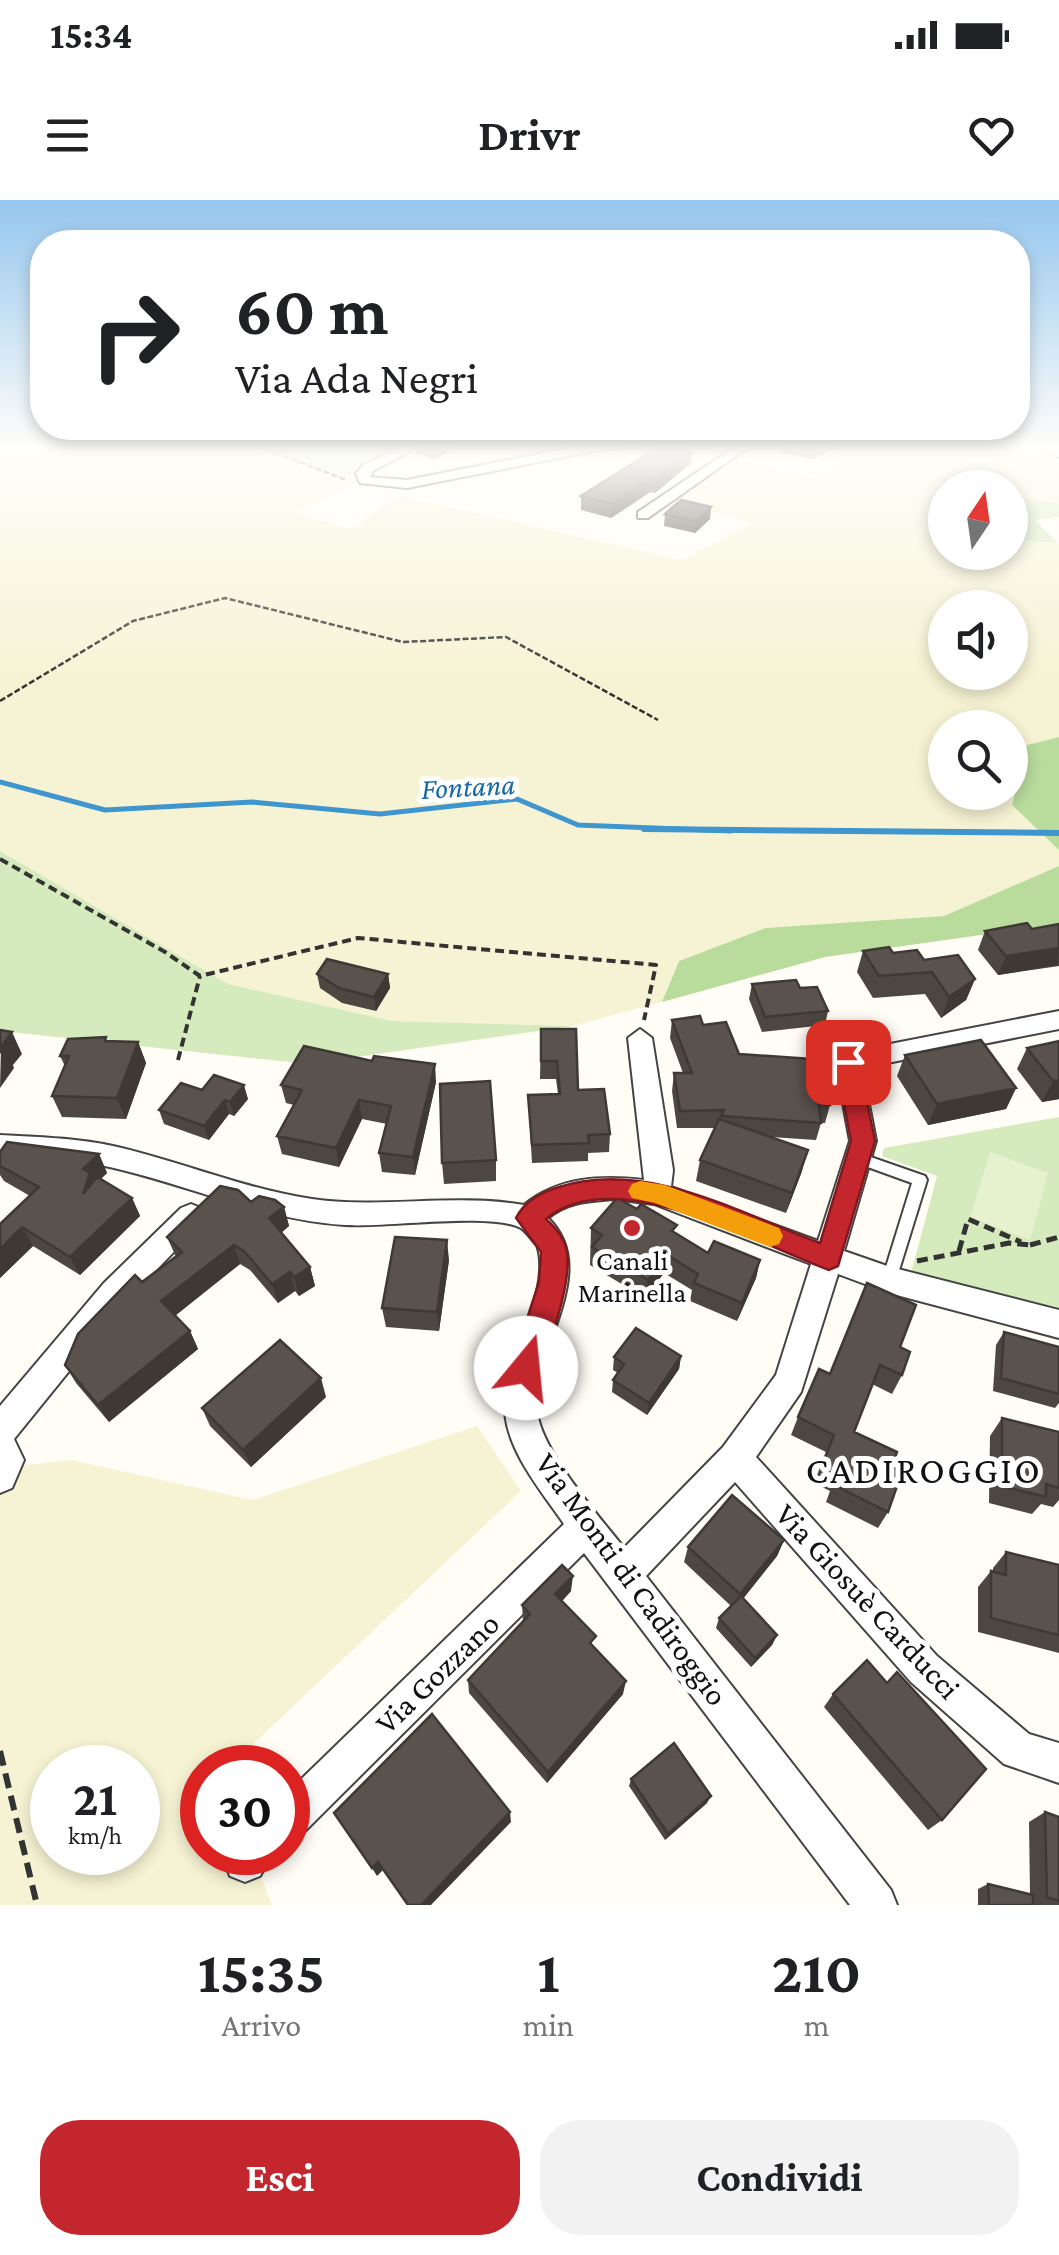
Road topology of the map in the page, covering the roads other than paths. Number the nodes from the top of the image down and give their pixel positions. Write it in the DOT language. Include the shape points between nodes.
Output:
graph roads {
  1 [pos="1059,1020"];
  2 [pos="640,1038"];
  3 [pos="0,1146"];
  4 [pos="859,1158"];
  5 [pos="220,1189"];
  6 [pos="656,1193"];
  7 [pos="529,1218"];
  8 [pos="829,1258"];
  9 [pos="891,1274"];
  10 [pos="1059,1324"];
  11 [pos="0,1431"];
  12 [pos="0,1447"];
  13 [pos="735,1458"];
  14 [pos="0,1476"];
  15 [pos="586,1527"];
  16 [pos="624,1574"];
  17 [pos="1059,1763"];
  18 [pos="310,1798"];
  19 [pos="876,1905"];
  1 -- 4 [label="street" via="848,1062 863,1141"];
  2 -- 6 [label="street" via="659,1170"];
  3 -- 5 [label="street" via="115,1156"];
  4 -- 8 [label="street"];
  4 -- 9 [label="lane" via="920,1180"];
  5 -- 7 [label="street" via="348,1214 491,1211"];
  5 -- 11 [label="street" via="96,1312"];
  6 -- 7 [label="street" via="579,1191 550,1200"];
  6 -- 8 [label="street"];
  7 -- 15 [label="street, Via Monti di Cadiroggio" via="549,1238 553,1282 526,1368 521,1412 535,1452"];
  8 -- 9 [label="street"];
  8 -- 13 [label="street" via="790,1382"];
  9 -- 10 [label="street"];
  12 -- 14 [label="street" via="7,1460"];
  13 -- 16 [label="street"];
  13 -- 17 [label="street, Via Giosuè Carducci" via="924,1668 1018,1750"];
  15 -- 16 [label="street, Via Monti di Cadiroggio"];
  15 -- 18 [label="street, Via Gozzano"];
  16 -- 19 [label="street, Via Monti di Cadiroggio"];
}
